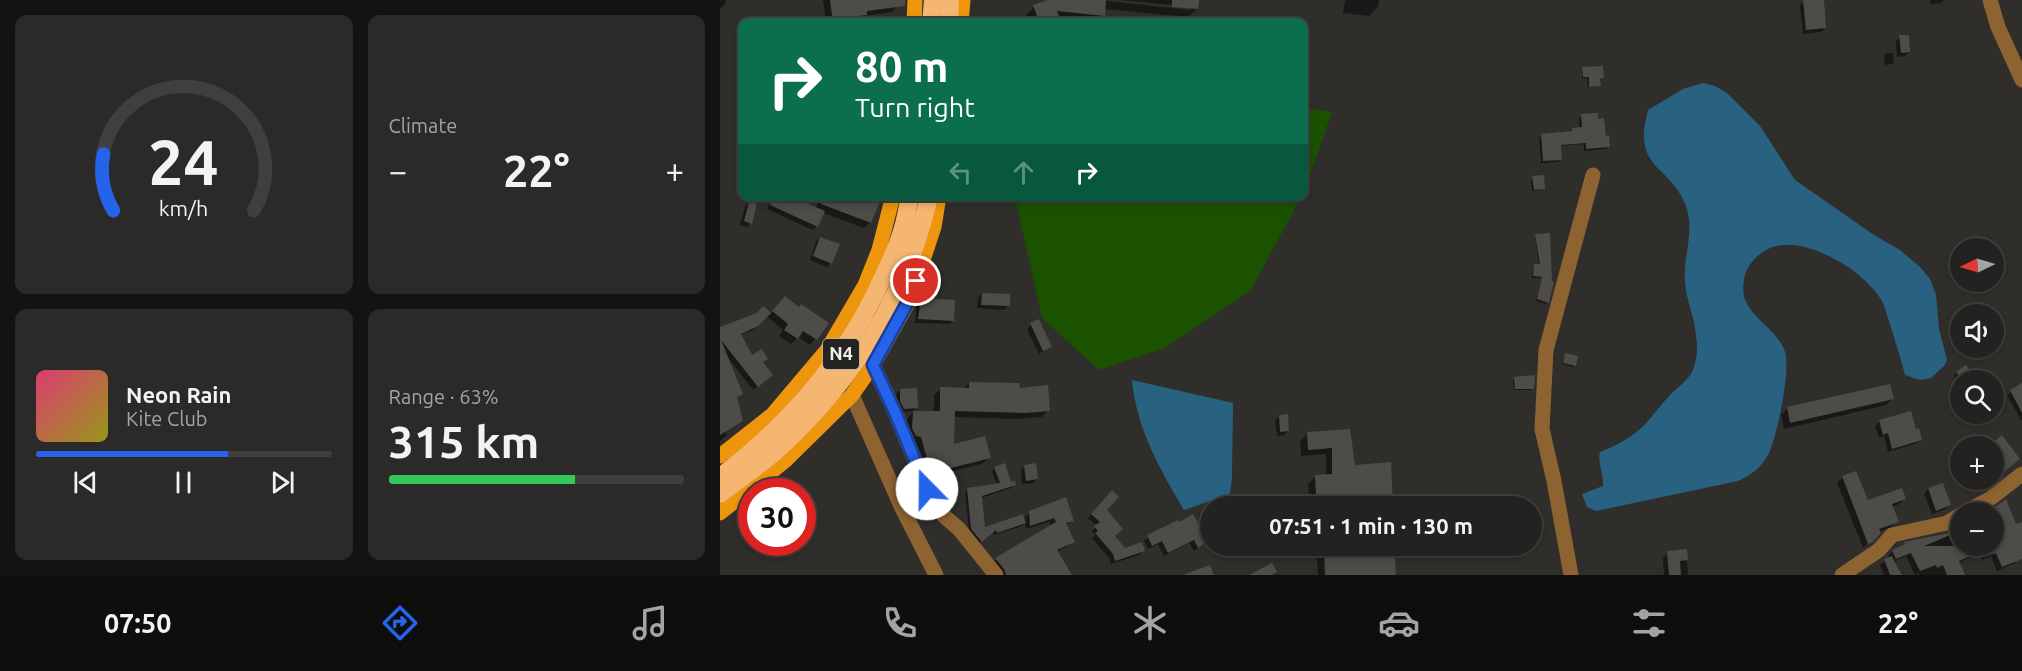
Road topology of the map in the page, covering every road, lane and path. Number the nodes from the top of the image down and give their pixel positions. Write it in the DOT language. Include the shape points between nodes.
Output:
graph roads {
  1 [pos="915,0"];
  2 [pos="933,0"];
  3 [pos="950,0"];
  4 [pos="963,0"];
  5 [pos="1990,0"];
  6 [pos="914,18"];
  7 [pos="931,18"];
  8 [pos="949,18"];
  9 [pos="961,18"];
  10 [pos="2022,80"];
  11 [pos="1593,175"];
  12 [pos="892,201"];
  13 [pos="909,201"];
  14 [pos="928,201"];
  15 [pos="938,201"];
  16 [pos="873,365"];
  17 [pos="852,395"];
  18 [pos="720,456"];
  19 [pos="2022,474"];
  20 [pos="720,477"];
  21 [pos="720,494"];
  22 [pos="1984,502"];
  23 [pos="720,513"];
  24 [pos="1950,521"];
  25 [pos="936,575"];
  26 [pos="996,575"];
  27 [pos="1571,575"];
  28 [pos="1842,575"];
  1 -- 6 [label="main road"];
  2 -- 7 [label="highway"];
  3 -- 8 [label="highway"];
  4 -- 9 [label="main road"];
  5 -- 10 [label="street"];
  11 -- 27 [label="street" via="1546,350 1542,429"];
  12 -- 18 [label="main road" via="865,285 826,350 772,415"];
  13 -- 20 [label="highway, N4" via="900,237 879,286 837,359 795,411"];
  14 -- 21 [label="highway, N4" via="899,289 836,390 777,449"];
  15 -- 16 [label="main road" via="934,227 910,298"];
  16 -- 17 [label="main road"];
  16 -- 26 [label="street" via="927,489 944,516"];
  17 -- 23 [label="main road" via="785,461"];
  17 -- 25 [label="street"];
  19 -- 22 [label="street"];
  24 -- 28 [label="street" via="1892,535 1879,550"];
}
